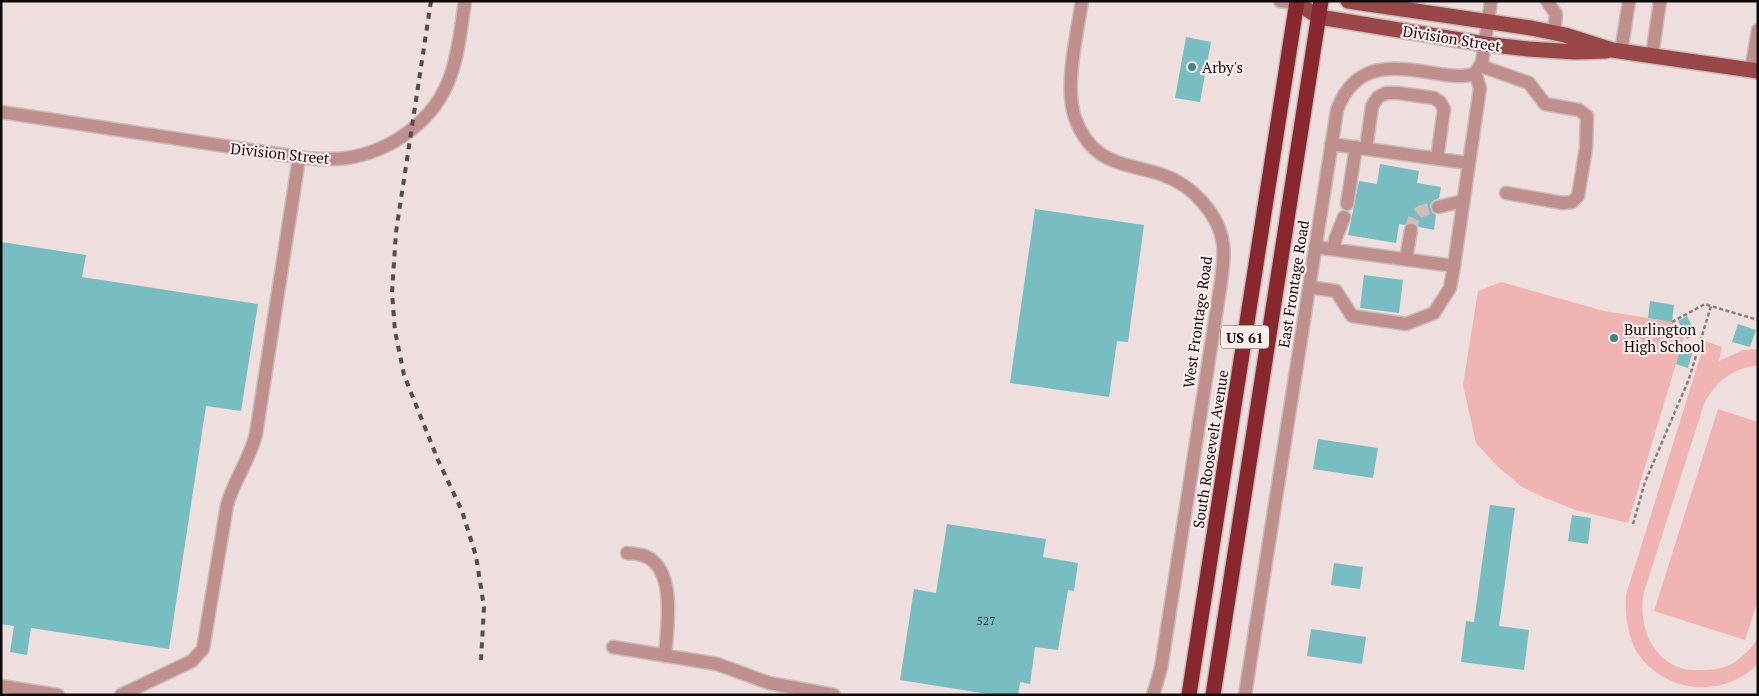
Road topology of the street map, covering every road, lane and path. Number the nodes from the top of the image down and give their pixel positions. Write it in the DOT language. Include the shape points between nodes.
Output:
graph roads {
  1 [pos="465,1"];
  2 [pos="1082,1"];
  3 [pos="1280,1"];
  4 [pos="1321,1"];
  5 [pos="1348,1"];
  6 [pos="1491,1"];
  7 [pos="1547,1"];
  8 [pos="1629,1"];
  9 [pos="1660,1"];
  10 [pos="1300,2"];
  11 [pos="1318,17"];
  12 [pos="1488,21"];
  13 [pos="1758,30"];
  14 [pos="1554,32"];
  15 [pos="1485,44"];
  16 [pos="1617,51"];
  17 [pos="1652,56"];
  18 [pos="1478,70"];
  19 [pos="1754,70"];
  20 [pos="1,112"];
  21 [pos="1331,144"];
  22 [pos="1361,148"];
  23 [pos="299,158"];
  24 [pos="1437,158"];
  25 [pos="1468,163"];
  26 [pos="1506,193"];
  27 [pos="1463,201"];
  28 [pos="1346,204"];
  29 [pos="1438,207"];
  30 [pos="1344,218"];
  31 [pos="1411,230"];
  32 [pos="1315,247"];
  33 [pos="1334,249"];
  34 [pos="1406,259"];
  35 [pos="1454,266"];
  36 [pos="1309,287"];
  37 [pos="1711,306"];
  38 [pos="1758,320"];
  39 [pos="1672,322"];
  40 [pos="1633,524"];
  41 [pos="627,553"];
  42 [pos="614,647"];
  43 [pos="665,656"];
  44 [pos="1,686"];
  45 [pos="58,695"];
  46 [pos="121,695"];
  47 [pos="834,695"];
  48 [pos="1153,695"];
  49 [pos="1190,695"];
  50 [pos="1213,695"];
  51 [pos="1246,695"];
  1 -- 23 [label="street, Division Street" via="448,83 435,106 412,129 389,144 361,155 332,160"];
  2 -- 48 [label="street, West Frontage Road" via="1071,93 1080,128 1096,150 1106,157 1166,177 1190,191 1207,208 1217,225 1223,247 1221,282 1161,668"];
  3 -- 10 [label="street, Division Street"];
  4 -- 11 [label="highway, US 61"];
  5 -- 12 [label="main road, Division Street"];
  6 -- 12 [label="street"];
  7 -- 14 [label="street" via="1556,14"];
  8 -- 16 [label="street"];
  9 -- 17 [label="street"];
  10 -- 11 [label="main road, Division Street"];
  10 -- 49 [label="highway, South Roosevelt Avenue / US 61"];
  11 -- 15 [label="main road, Division Street"];
  11 -- 50 [label="highway, US 61"];
  12 -- 14 [label="main road, Division Street"];
  12 -- 15 [label="street"];
  13 -- 19 [label="street"];
  14 -- 16 [label="main road, Division Street"];
  15 -- 16 [label="main road, Division Street" via="1564,52"];
  15 -- 18 [label="street"];
  16 -- 17 [label="main road, Division Street"];
  17 -- 19 [label="main road, Division Street"];
  18 -- 21 [label="street, East Frontage Road" via="1467,76 1390,68 1364,75 1348,87 1342,98"];
  18 -- 25 [label="street" via="1480,88"];
  18 -- 26 [label="street" via="1529,84 1545,104 1579,110 1587,116 1586,148 1578,196 1572,202"];
  20 -- 23 [label="street, Division Street"];
  21 -- 22 [label="street"];
  21 -- 32 [label="street, East Frontage Road"];
  22 -- 24 [label="street"];
  22 -- 24 [label="street" via="1372,106 1378,97 1386,93 1408,94 1434,98 1444,109"];
  22 -- 28 [label="street"];
  23 -- 46 [label="street" via="256,434 252,452 228,505 203,649 192,661"];
  24 -- 25 [label="street"];
  25 -- 27 [label="street"];
  27 -- 29 [label="street"];
  27 -- 35 [label="street"];
  30 -- 33 [label="street"];
  31 -- 34 [label="street"];
  32 -- 33 [label="street"];
  32 -- 36 [label="street, East Frontage Road"];
  33 -- 34 [label="street"];
  34 -- 35 [label="street"];
  35 -- 36 [label="street" via="1450,288 1434,313 1406,324 1352,316 1336,291"];
  36 -- 51 [label="street, East Frontage Road"];
  37 -- 38 [label="path"];
  37 -- 39 [label="path" via="1705,304"];
  37 -- 40 [label="path" via="1689,379 1645,482"];
  41 -- 43 [label="street" via="652,560 664,578 668,608"];
  42 -- 43 [label="street"];
  43 -- 47 [label="street" via="717,664 769,683"];
  44 -- 45 [label="street"];
}
